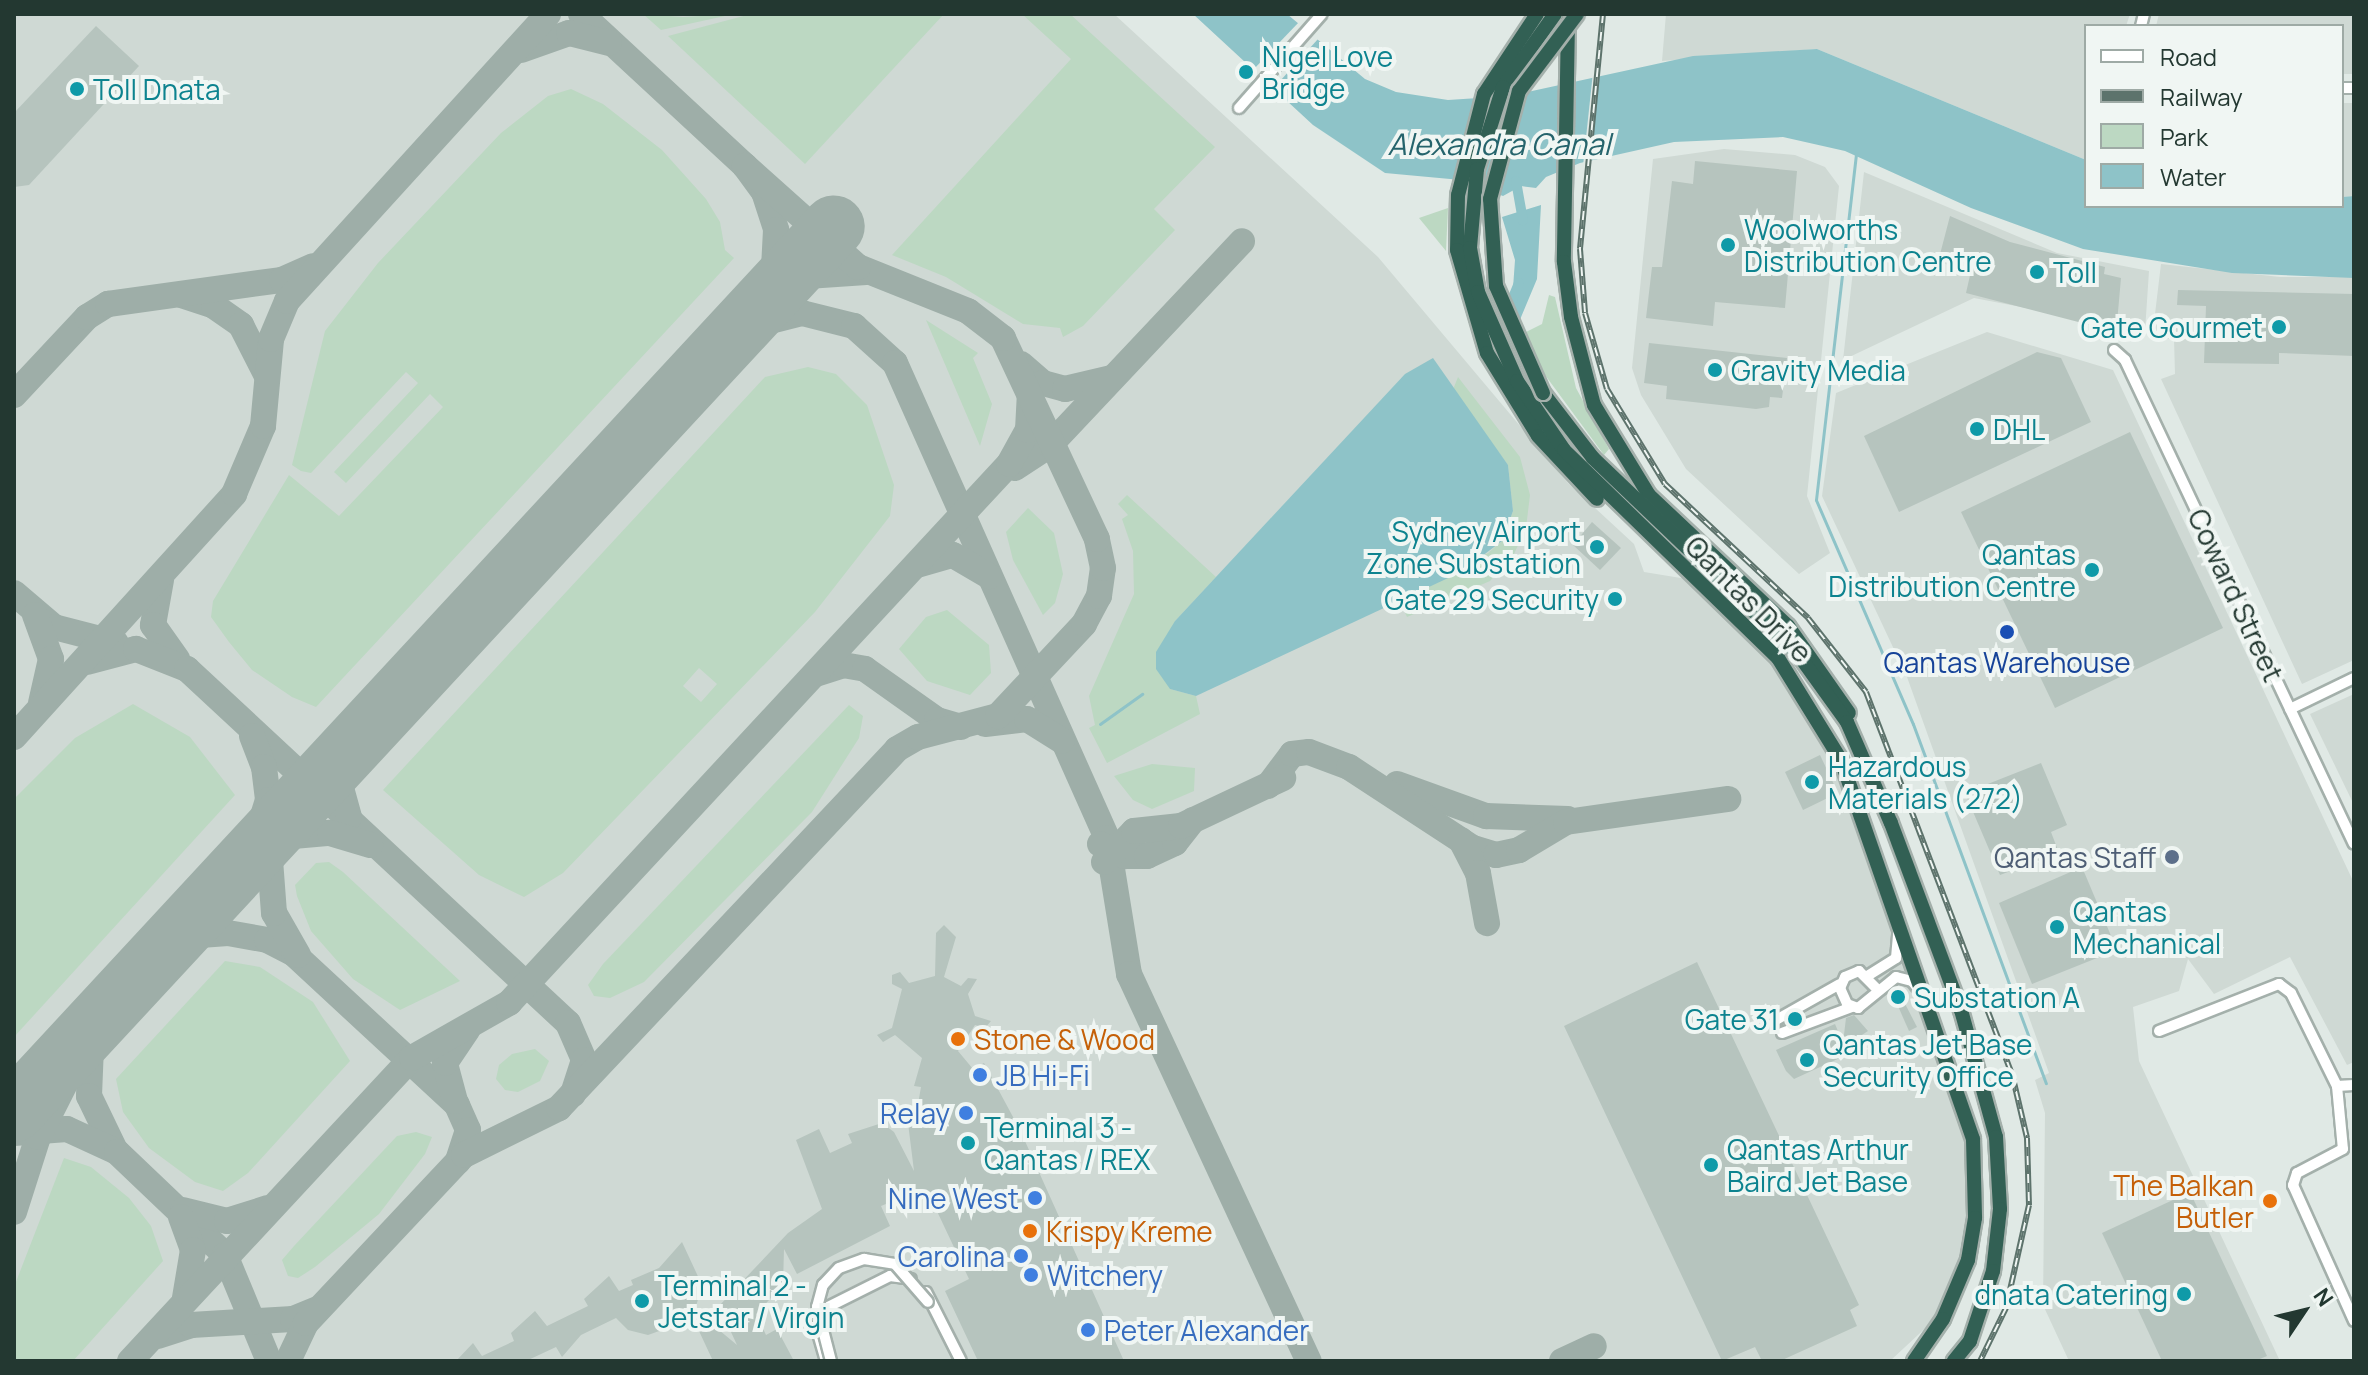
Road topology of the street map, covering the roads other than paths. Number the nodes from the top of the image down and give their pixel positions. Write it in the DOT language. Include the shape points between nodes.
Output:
graph roads {
  1 [pos="1322,14"];
  2 [pos="1537,14"];
  3 [pos="1555,14"];
  4 [pos="1568,14"];
  5 [pos="1577,14"];
  6 [pos="1239,108"];
  7 [pos="2114,350"];
  8 [pos="1524,406"];
  9 [pos="2354,678"];
  10 [pos="2290,709"];
  11 [pos="1873,781"];
  12 [pos="2354,844"];
  13 [pos="1894,908"];
  14 [pos="1869,975"];
  15 [pos="1841,982"];
  16 [pos="1876,988"];
  17 [pos="1852,1007"];
  18 [pos="1930,1009"];
  19 [pos="2159,1031"];
  20 [pos="2354,1085"];
  21 [pos="2337,1086"];
  22 [pos="2354,1321"];
  23 [pos="1916,1358"];
  24 [pos="828,1361"];
  25 [pos="959,1361"];
  26 [pos="1954,1361"];
  1 -- 6 [label="street"];
  2 -- 8 [label="highway" via="1484,94 1468,145 1456,221 1467,302"];
  3 -- 8 [label="highway, Qantas Drive" via="1503,87 1477,169 1469,226 1478,292"];
  4 -- 11 [label="highway" via="1562,193 1573,329 1594,405 1615,448 1676,524 1816,659 1840,692"];
  5 -- 11 [label="highway, Qantas Drive, bridge" via="1519,91 1490,199 1496,286 1543,393 1593,458 1798,654 1843,716"];
  7 -- 10 [label="street, Coward Street" via="2125,360"];
  8 -- 13 [label="highway, Qantas Drive" via="1592,482 1778,658 1820,717"];
  9 -- 10 [label="street"];
  10 -- 12 [label="street, Coward Street"];
  11 -- 26 [label="highway, Qantas Drive" via="1961,1010 1996,1137 1997,1242 1970,1341"];
  13 -- 14 [label="street" via="1897,956"];
  13 -- 18 [label="highway, Qantas Drive"];
  14 -- 15 [label="street" via="1855,971"];
  14 -- 16 [label="street"];
  15 -- 17 [label="street" via="1840,994"];
  15 -- 17 [label="street" via="1780,1018 1786,1031"];
  16 -- 17 [label="street" via="1871,1003"];
  16 -- 18 [label="street" via="1907,977"];
  18 -- 23 [label="highway, Qantas Drive" via="1973,1139 1975,1218 1958,1288"];
  19 -- 21 [label="street" via="2279,984 2291,993"];
  20 -- 21 [label="street"];
  21 -- 22 [label="street" via="2334,1103 2343,1149 2297,1173 2293,1185"];
  24 -- 25 [label="street" via="819,1347 818,1323 826,1308 890,1276 914,1281 935,1306"];
  24 -- 25 [label="street, bridge" via="817,1325 819,1296 834,1271 851,1262 895,1264 922,1290"];
}
